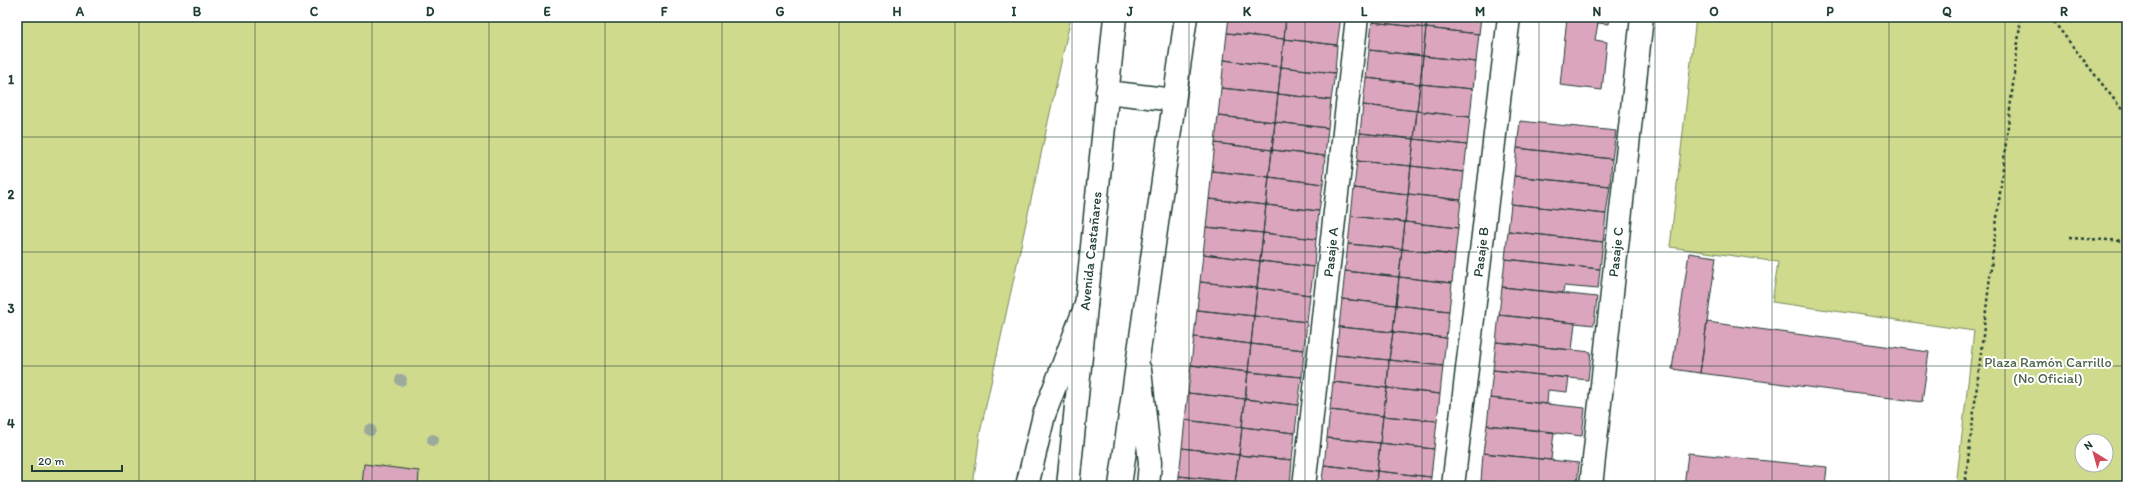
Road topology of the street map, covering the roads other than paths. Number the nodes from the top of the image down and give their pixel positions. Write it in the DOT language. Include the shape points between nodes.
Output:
graph roads {
  1 [pos="1115,17"];
  2 [pos="1186,17"];
  3 [pos="1357,17"];
  4 [pos="1509,17"];
  5 [pos="1642,17"];
  6 [pos="1107,92"];
  7 [pos="1174,100"];
  8 [pos="1086,305"];
  9 [pos="1138,346"];
  10 [pos="1027,486"];
  11 [pos="1068,486"];
  12 [pos="1120,486"];
  13 [pos="1148,486"];
  14 [pos="1304,486"];
  15 [pos="1453,486"];
  16 [pos="1591,486"];
  1 -- 6 [label="main road, Avenida Castañares"];
  2 -- 7 [label="main road"];
  3 -- 14 [label="main road, Pasaje A"];
  4 -- 15 [label="main road, Pasaje B"];
  5 -- 16 [label="main road, Pasaje C"];
  6 -- 7 [label="main road"];
  6 -- 8 [label="main road, Avenida Castañares"];
  7 -- 9 [label="main road"];
  8 -- 10 [label="main road" via="1044,415"];
  8 -- 11 [label="main road, Avenida Castañares"];
  9 -- 12 [label="main road"];
  9 -- 13 [label="main road" via="1150,463"];
}
